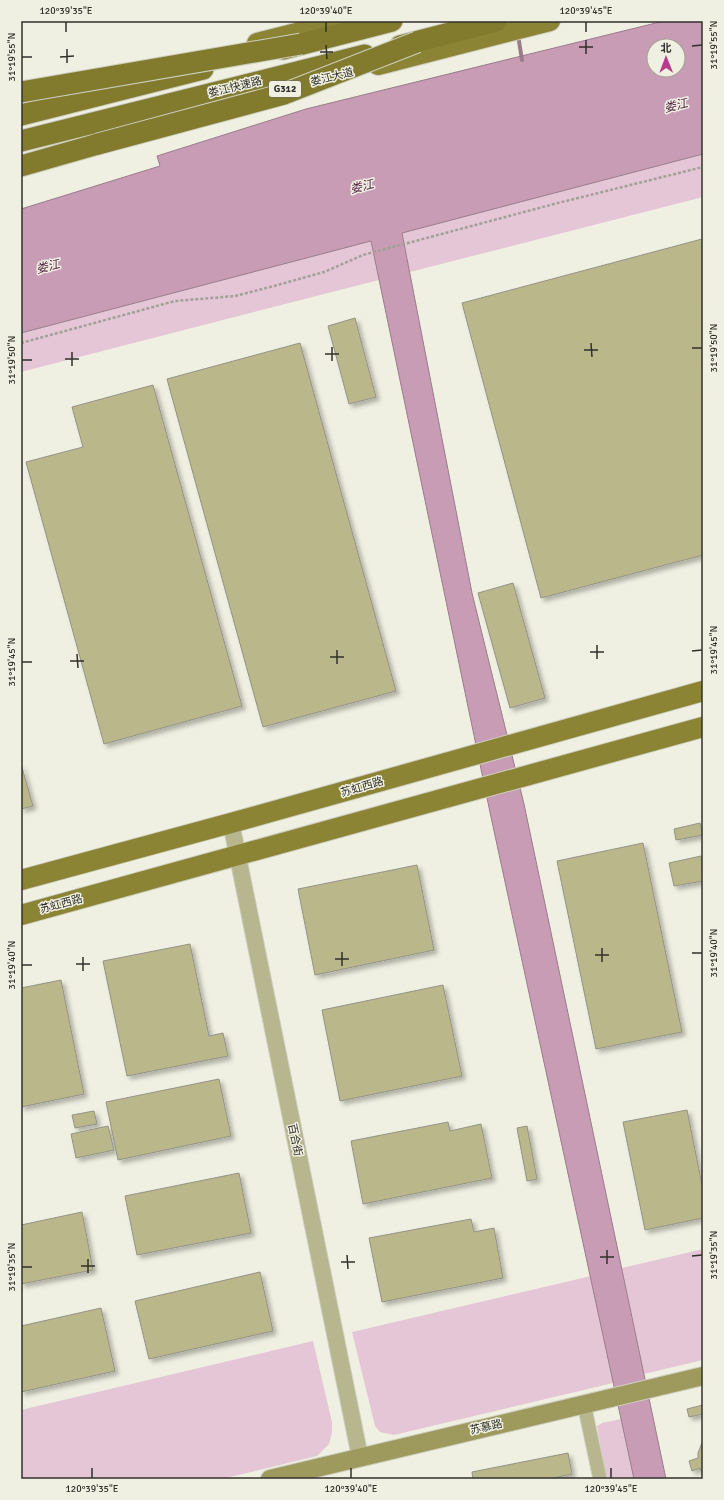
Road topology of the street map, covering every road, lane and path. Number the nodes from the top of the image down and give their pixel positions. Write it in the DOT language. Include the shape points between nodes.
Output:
graph roads {
  1 [pos="344,21"];
  2 [pos="392,21"];
  3 [pos="496,21"];
  4 [pos="550,21"];
  5 [pos="417,42"];
  6 [pos="302,44"];
  7 [pos="21,92"];
  8 [pos="21,102"];
  9 [pos="21,115"];
  10 [pos="21,141"];
  11 [pos="21,155"];
  12 [pos="21,166"];
  13 [pos="703,167"];
  14 [pos="21,343"];
  15 [pos="703,691"];
  16 [pos="703,727"];
  17 [pos="231,823"];
  18 [pos="237,856"];
  19 [pos="21,880"];
  20 [pos="21,915"];
  21 [pos="703,1376"];
  22 [pos="584,1404"];
  23 [pos="360,1457"];
  24 [pos="270,1479"];
  25 [pos="600,1479"];
  1 -- 8 [label="main road"];
  2 -- 6 [label="highway"];
  3 -- 5 [label="highway, 娄江快速路"];
  4 -- 11 [label="main road, 娄江大道 / G312"];
  5 -- 10 [label="highway, 娄江快速路, bridge"];
  5 -- 12 [label="highway, bridge" via="284,94"];
  6 -- 7 [label="highway, bridge"];
  6 -- 9 [label="highway, bridge"];
  13 -- 14 [label="path" via="363,255 324,272 274,286 235,296 175,301"];
  15 -- 17 [label="main road, 苏虹西路"];
  16 -- 18 [label="main road, 苏虹西路"];
  17 -- 18 [label="street, 百合街"];
  17 -- 19 [label="main road, 苏虹西路"];
  18 -- 20 [label="main road, 苏虹西路"];
  18 -- 23 [label="street, 百合街"];
  21 -- 22 [label="main road, 苏慕路"];
  22 -- 23 [label="main road, 苏慕路"];
  22 -- 25 [label="street"];
  23 -- 24 [label="main road, 苏慕路"];
}
